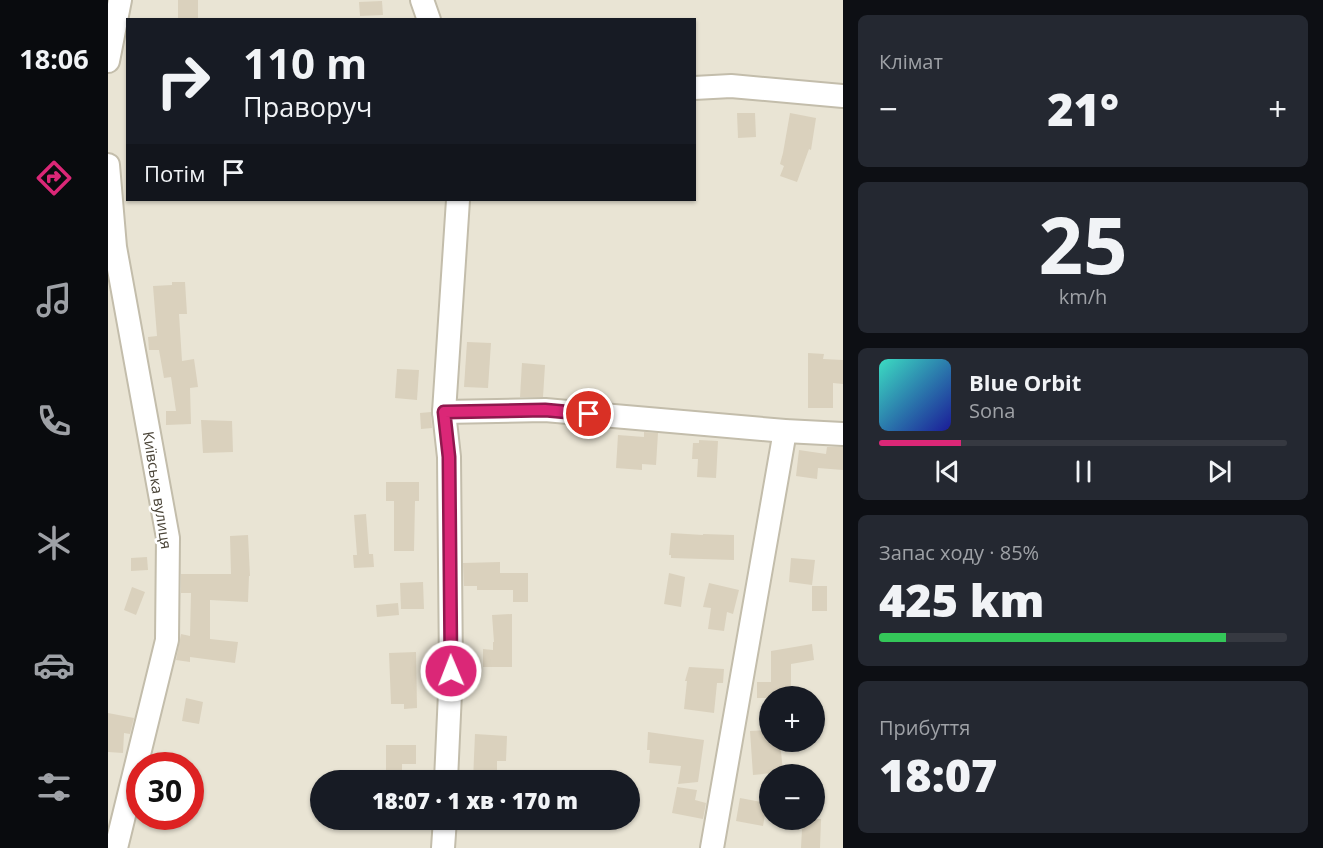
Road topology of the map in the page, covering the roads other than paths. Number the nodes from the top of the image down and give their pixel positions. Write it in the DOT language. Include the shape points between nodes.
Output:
graph roads {
  1 [pos="120,0"];
  2 [pos="422,0"];
  3 [pos="428,18"];
  4 [pos="109,51"];
  5 [pos="696,88"];
  6 [pos="843,96"];
  7 [pos="108,165"];
  8 [pos="458,201"];
  9 [pos="444,412"];
  10 [pos="785,431"];
  11 [pos="843,434"];
  12 [pos="447,770"];
  13 [pos="444,830"];
  14 [pos="116,848"];
  15 [pos="443,848"];
  16 [pos="712,848"];
  1 -- 4 [label="street"];
  2 -- 3 [label="street"];
  5 -- 6 [label="street" via="731,86"];
  7 -- 14 [label="street, Київська вулиця" via="115,247 168,538 167,640"];
  8 -- 9 [label="street"];
  9 -- 10 [label="street" via="545,410"];
  9 -- 12 [label="street" via="449,457 451,671"];
  10 -- 11 [label="street"];
  10 -- 16 [label="street"];
  13 -- 15 [label="street"];
}
